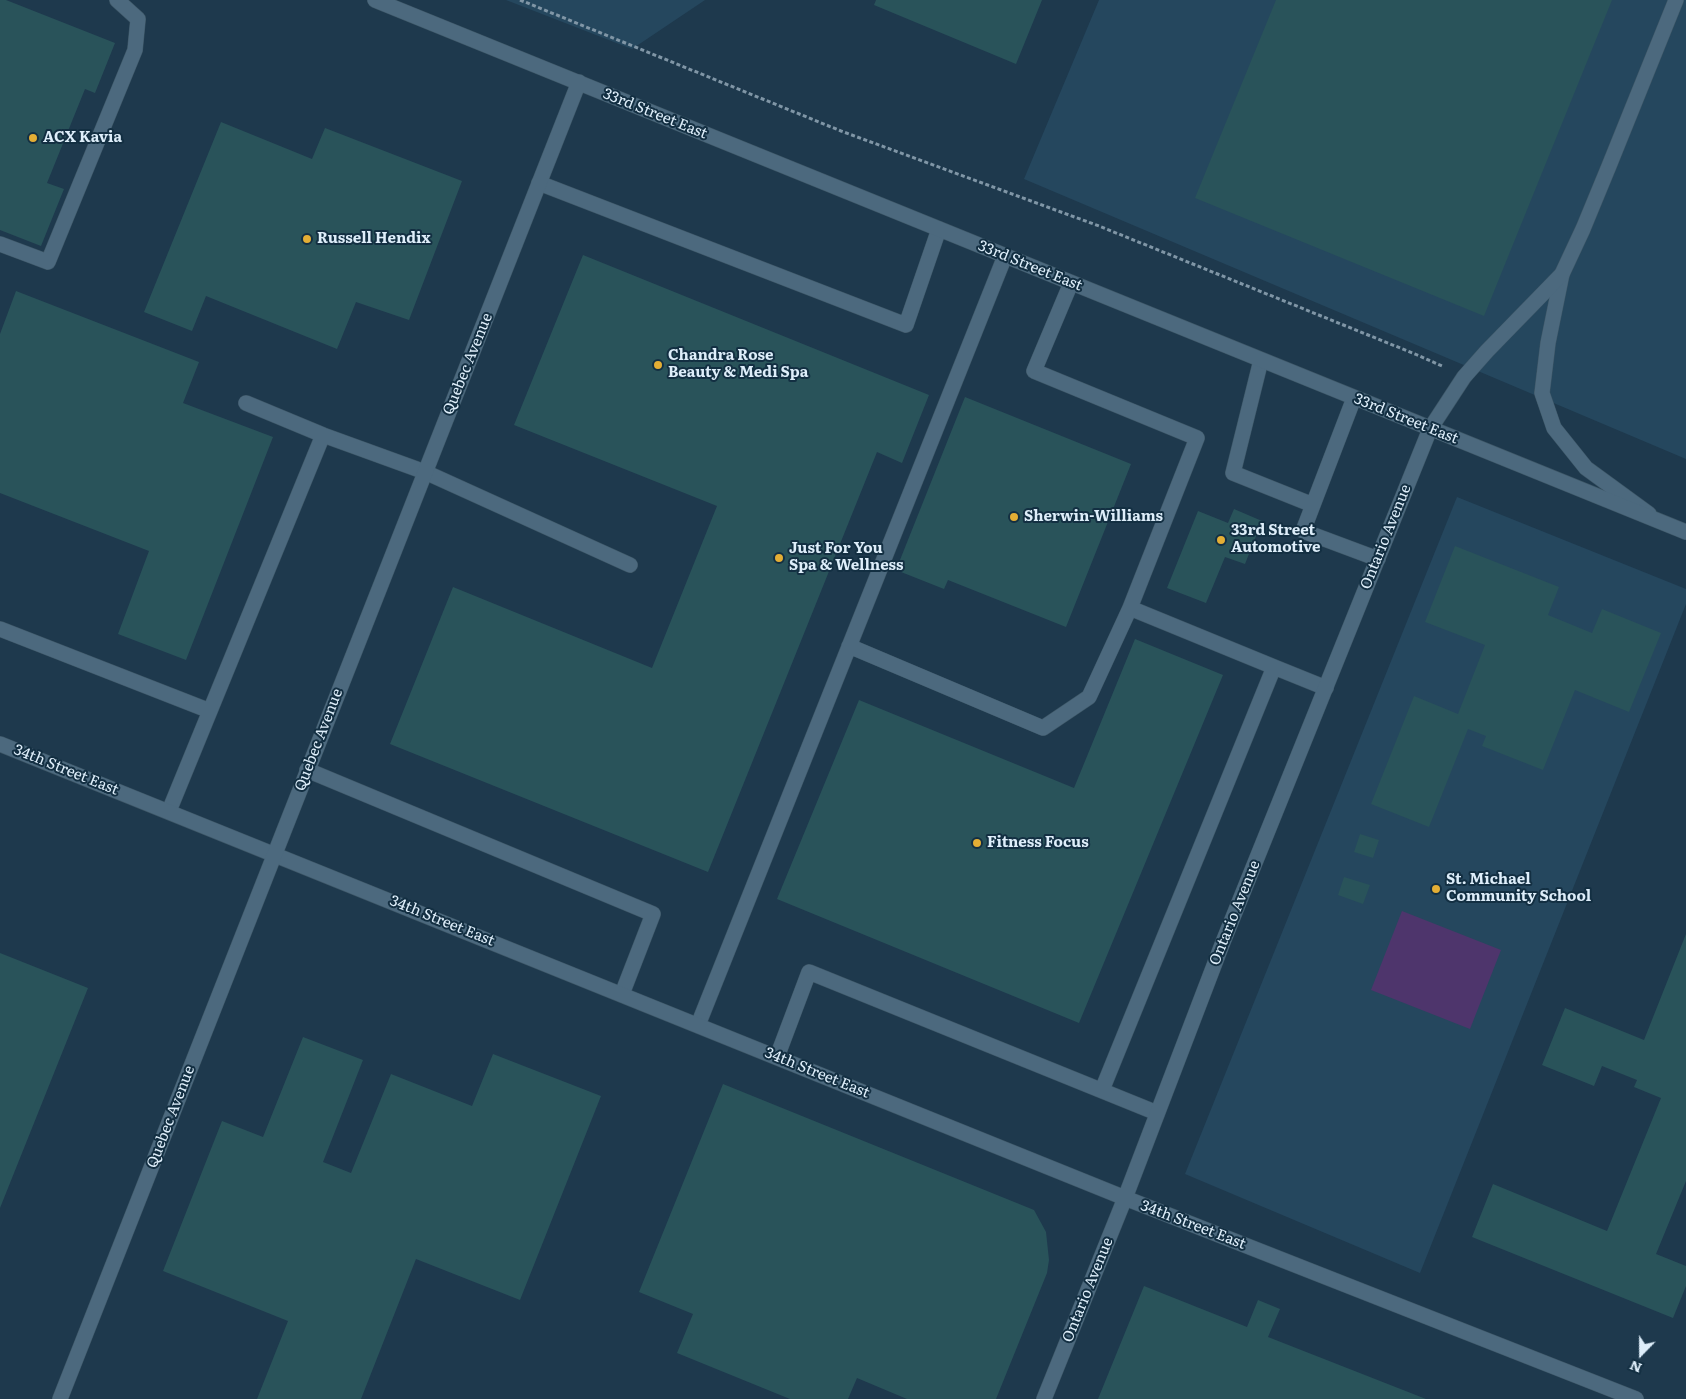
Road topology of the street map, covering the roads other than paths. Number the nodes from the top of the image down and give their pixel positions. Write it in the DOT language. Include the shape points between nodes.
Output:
graph roads {
  1 [pos="117,0"];
  2 [pos="375,0"];
  3 [pos="1676,0"];
  4 [pos="578,82"];
  5 [pos="539,183"];
  6 [pos="939,229"];
  7 [pos="0,244"];
  8 [pos="1005,256"];
  9 [pos="1562,274"];
  10 [pos="1071,283"];
  11 [pos="1261,360"];
  12 [pos="1354,398"];
  13 [pos="246,403"];
  14 [pos="1430,429"];
  15 [pos="323,435"];
  16 [pos="425,472"];
  17 [pos="1313,505"];
  18 [pos="1658,521"];
  19 [pos="1686,532"];
  20 [pos="1378,559"];
  21 [pos="630,565"];
  22 [pos="1130,608"];
  23 [pos="0,629"];
  24 [pos="849,646"];
  25 [pos="1274,667"];
  26 [pos="1326,688"];
  27 [pos="210,711"];
  28 [pos="0,744"];
  29 [pos="307,770"];
  30 [pos="169,811"];
  31 [pos="275,853"];
  32 [pos="622,994"];
  33 [pos="698,1025"];
  34 [pos="776,1056"];
  35 [pos="1102,1090"];
  36 [pos="1157,1113"];
  37 [pos="1124,1198"];
  38 [pos="60,1399"];
  39 [pos="1044,1399"];
  40 [pos="1636,1399"];
  1 -- 7 [label="street" via="138,19 135,50 48,262"];
  2 -- 4 [label="street, 33rd Street East"];
  3 -- 9 [label="street"];
  4 -- 5 [label="street, Quebec Avenue"];
  4 -- 6 [label="street, 33rd Street East"];
  5 -- 6 [label="street" via="906,325"];
  5 -- 16 [label="street, Quebec Avenue"];
  6 -- 8 [label="street, 33rd Street East"];
  8 -- 10 [label="street, 33rd Street East"];
  8 -- 24 [label="street"];
  9 -- 14 [label="street, Ontario Avenue" via="1464,377"];
  9 -- 18 [label="street" via="1542,393 1554,428 1586,468"];
  10 -- 11 [label="street, 33rd Street East"];
  10 -- 22 [label="street" via="1034,372 1197,438"];
  11 -- 12 [label="street, 33rd Street East"];
  11 -- 17 [label="street" via="1233,473"];
  12 -- 14 [label="street, 33rd Street East"];
  12 -- 17 [label="street"];
  13 -- 15 [label="street"];
  14 -- 18 [label="street, 33rd Street East"];
  14 -- 20 [label="street, Ontario Avenue"];
  15 -- 16 [label="street"];
  15 -- 27 [label="street"];
  16 -- 21 [label="street"];
  16 -- 29 [label="street, Quebec Avenue"];
  17 -- 20 [label="street" via="1303,531"];
  18 -- 19 [label="street, 33rd Street East"];
  20 -- 26 [label="street, Ontario Avenue"];
  22 -- 24 [label="street" via="1089,697 1042,728"];
  22 -- 25 [label="street"];
  23 -- 27 [label="street"];
  24 -- 33 [label="street"];
  25 -- 26 [label="street"];
  25 -- 35 [label="street"];
  26 -- 36 [label="street, Ontario Avenue"];
  27 -- 30 [label="street"];
  28 -- 30 [label="street, 34th Street East"];
  29 -- 31 [label="street, Quebec Avenue"];
  29 -- 32 [label="street" via="653,914"];
  30 -- 31 [label="street, 34th Street East"];
  31 -- 32 [label="street, 34th Street East"];
  31 -- 38 [label="street, Quebec Avenue"];
  32 -- 33 [label="street, 34th Street East"];
  33 -- 34 [label="street, 34th Street East"];
  34 -- 35 [label="street" via="809,972"];
  34 -- 37 [label="street, 34th Street East"];
  35 -- 36 [label="street"];
  36 -- 37 [label="street, Ontario Avenue"];
  37 -- 39 [label="street, Ontario Avenue"];
  37 -- 40 [label="street, 34th Street East"];
}
